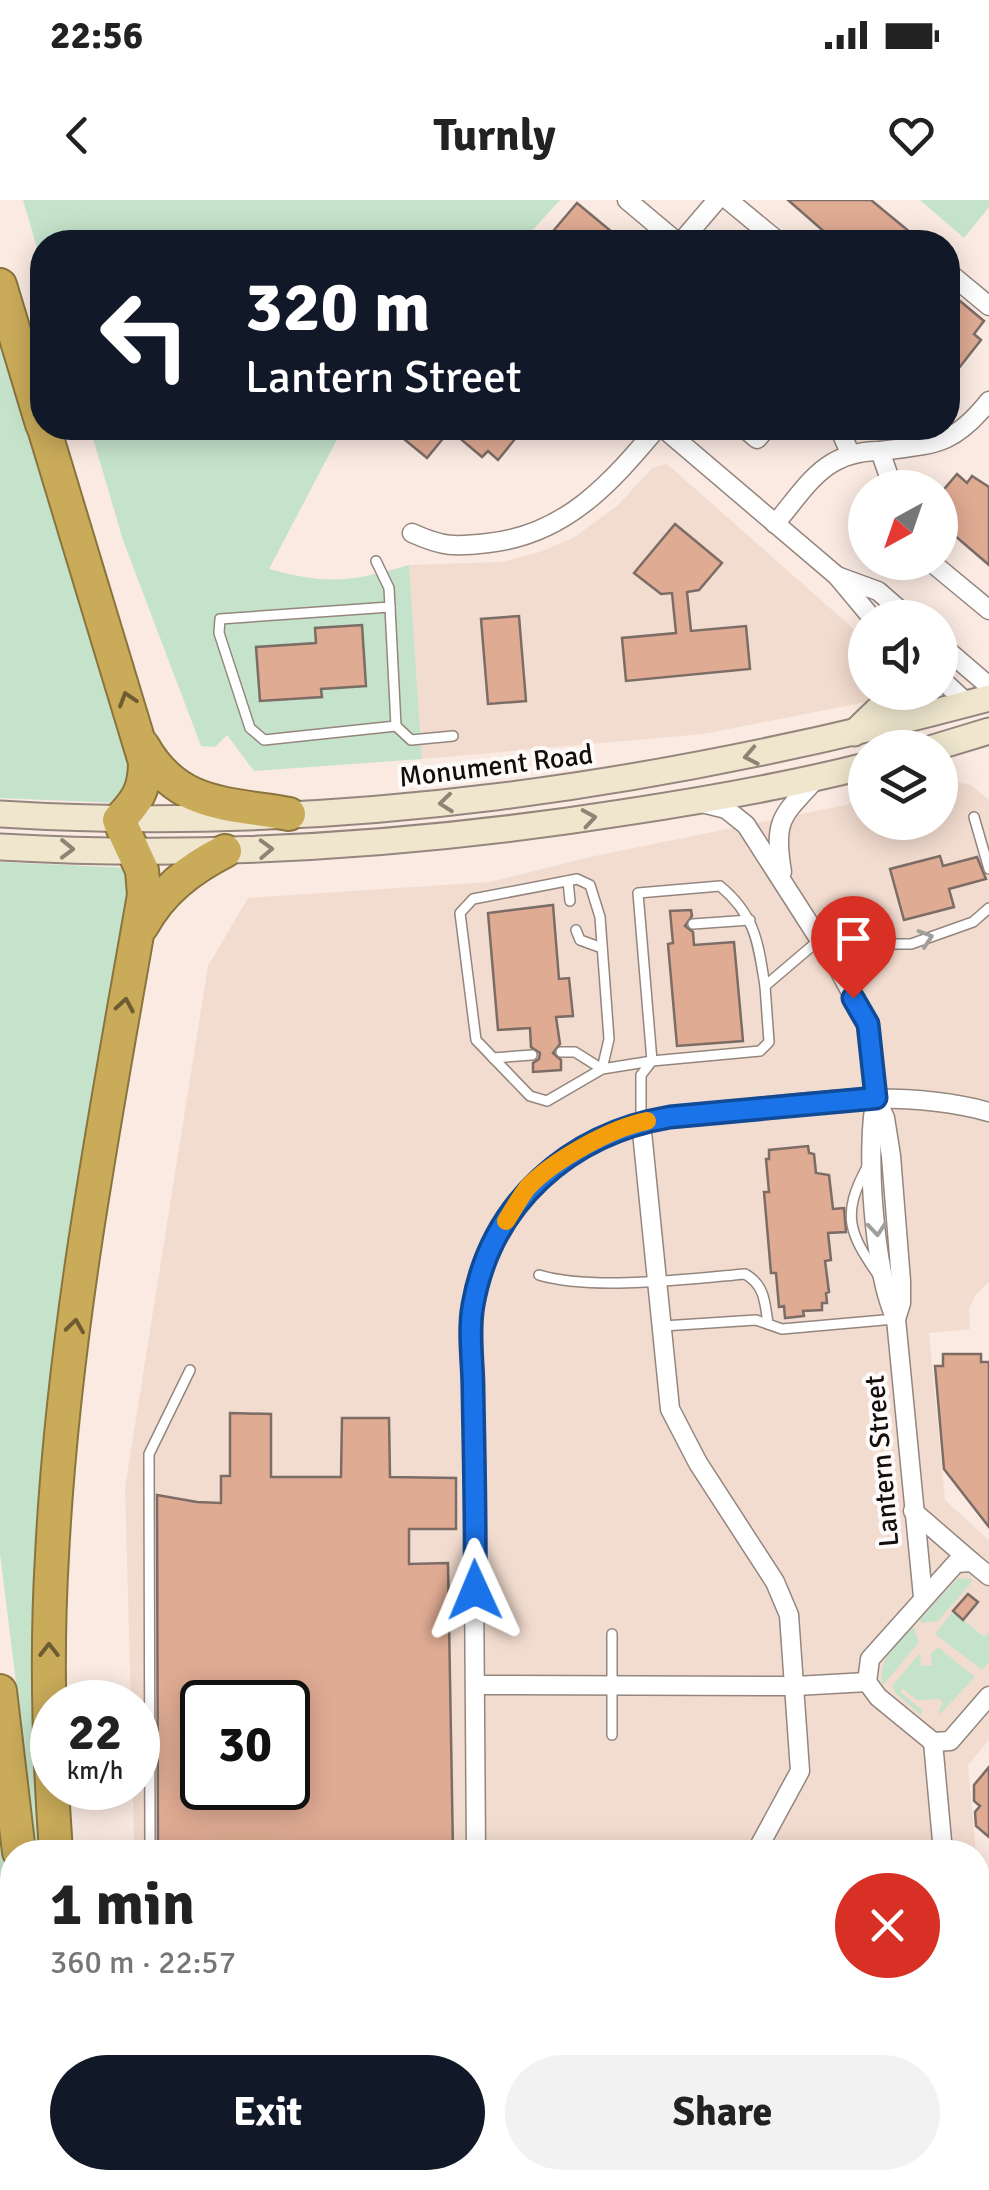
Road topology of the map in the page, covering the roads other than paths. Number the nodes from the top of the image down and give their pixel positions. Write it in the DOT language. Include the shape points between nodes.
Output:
graph roads {
  1 [pos="627,200"];
  2 [pos="716,200"];
  3 [pos="728,200"];
  4 [pos="664,230"];
  5 [pos="690,230"];
  6 [pos="764,230"];
  7 [pos="960,282"];
  8 [pos="0,285"];
  9 [pos="989,306"];
  10 [pos="30,383"];
  11 [pos="989,401"];
  12 [pos="960,432"];
  13 [pos="47,440"];
  14 [pos="650,440"];
  15 [pos="674,440"];
  16 [pos="844,440"];
  17 [pos="943,440"];
  18 [pos="880,451"];
  19 [pos="850,453"];
  20 [pos="887,470"];
  21 [pos="775,524"];
  22 [pos="412,532"];
  23 [pos="376,562"];
  24 [pos="836,576"];
  25 [pos="953,580"];
  26 [pos="857,600"];
  27 [pos="888,600"];
  28 [pos="390,607"];
  29 [pos="989,610"];
  30 [pos="958,659"];
  31 [pos="989,686"];
  32 [pos="978,701"];
  33 [pos="878,710"];
  34 [pos="396,726"];
  35 [pos="856,730"];
  36 [pos="867,730"];
  37 [pos="989,731"];
  38 [pos="848,735"];
  39 [pos="453,736"];
  40 [pos="140,739"];
  41 [pos="958,740"];
  42 [pos="848,770"];
  43 [pos="820,776"];
  44 [pos="696,801"];
  45 [pos="0,814"];
  46 [pos="289,814"];
  47 [pos="974,817"];
  48 [pos="119,820"];
  49 [pos="0,846"];
  50 [pos="134,850"];
  51 [pos="226,851"];
  52 [pos="989,869"];
  53 [pos="568,881"];
  54 [pos="785,888"];
  55 [pos="570,901"];
  56 [pos="989,908"];
  57 [pos="868,916"];
  58 [pos="750,920"];
  59 [pos="692,924"];
  60 [pos="576,930"];
  61 [pos="137,934"];
  62 [pos="819,940"];
  63 [pos="602,948"];
  64 [pos="765,986"];
  65 [pos="561,1052"];
  66 [pos="532,1056"];
  67 [pos="493,1058"];
  68 [pos="652,1061"];
  69 [pos="602,1069"];
  70 [pos="876,1098"];
  71 [pos="989,1112"];
  72 [pos="640,1122"];
  73 [pos="871,1160"];
  74 [pos="539,1275"];
  75 [pos="656,1281"];
  76 [pos="882,1281"];
  77 [pos="896,1319"];
  78 [pos="768,1324"];
  79 [pos="660,1326"];
  80 [pos="190,1370"];
  81 [pos="913,1511"];
  82 [pos="972,1562"];
  83 [pos="989,1576"];
  84 [pos="923,1597"];
  85 [pos="612,1634"];
  86 [pos="868,1682"];
  87 [pos="475,1685"];
  88 [pos="612,1685"];
  89 [pos="796,1686"];
  90 [pos="0,1691"];
  91 [pos="989,1696"];
  92 [pos="612,1735"];
  93 [pos="933,1742"];
  94 [pos="18,1840"];
  95 [pos="55,1840"];
  96 [pos="150,1840"];
  97 [pos="476,1840"];
  98 [pos="763,1840"];
  99 [pos="942,1840"];
  1 -- 4 [label="street"];
  2 -- 5 [label="street"];
  3 -- 6 [label="street"];
  7 -- 9 [label="street"];
  8 -- 10 [label="highway"];
  11 -- 12 [label="street"];
  40 -- 13 [label="highway, one-way"];
  14 -- 22 [label="street" via="597,495 544,530 440,546"];
  15 -- 21 [label="street"];
  16 -- 19 [label="street"];
  17 -- 18 [label="street"];
  18 -- 19 [label="street"];
  18 -- 20 [label="street"];
  19 -- 21 [label="street" via="828,462"];
  21 -- 24 [label="street"];
  23 -- 28 [label="lane"];
  24 -- 26 [label="street"];
  24 -- 27 [label="street"];
  25 -- 29 [label="street"];
  28 -- 34 [label="lane"];
  28 -- 34 [label="lane" via="220,619 219,633 250,728 264,740"];
  30 -- 31 [label="street"];
  32 -- 36 [label="main road, Monument Road"];
  33 -- 35 [label="main road"];
  34 -- 39 [label="lane" via="411,740"];
  37 -- 41 [label="main road"];
  38 -- 46 [label="main road, Monument Road, one-way" via="532,794"];
  40 -- 46 [label="highway" via="168,780 192,796"];
  40 -- 48 [label="highway" via="145,783"];
  42 -- 43 [label="main road"];
  43 -- 44 [label="main road"];
  43 -- 54 [label="street" via="781,818"];
  51 -- 44 [label="main road, one-way" via="490,833"];
  44 -- 54 [label="street, Lantern Street" via="726,809 746,825"];
  45 -- 48 [label="main road, Monument Road"];
  46 -- 48 [label="main road, Monument Road"];
  47 -- 52 [label="lane"];
  48 -- 50 [label="highway"];
  49 -- 50 [label="main road, one-way"];
  50 -- 51 [label="main road"];
  50 -- 61 [label="highway" via="144,894"];
  51 -- 61 [label="highway" via="165,892"];
  53 -- 55 [label="lane"];
  53 -- 63 [label="lane" via="590,885"];
  53 -- 67 [label="lane" via="473,899 460,913 476,1040"];
  54 -- 62 [label="street, Lantern Street"];
  57 -- 56 [label="lane, one-way" via="894,944 911,944 974,922"];
  58 -- 59 [label="lane"];
  58 -- 64 [label="lane"];
  58 -- 68 [label="lane" via="720,886 638,894"];
  60 -- 63 [label="lane" via="580,940"];
  95 -- 61 [label="highway, one-way" via="49,1629 61,1437"];
  62 -- 64 [label="lane"];
  62 -- 70 [label="street, Lantern Street" via="868,1024"];
  63 -- 69 [label="lane" via="609,1039"];
  64 -- 68 [label="lane" via="770,1042 760,1050"];
  65 -- 69 [label="lane" via="575,1052"];
  66 -- 67 [label="lane"];
  67 -- 69 [label="lane" via="530,1096 547,1102"];
  68 -- 69 [label="lane"];
  68 -- 72 [label="lane" via="641,1075"];
  70 -- 71 [label="street" via="953,1102"];
  70 -- 72 [label="street"];
  70 -- 73 [label="street, Lantern Street"];
  70 -- 77 [label="street, Lantern Street" via="891,1156 901,1281"];
  72 -- 75 [label="street"];
  72 -- 87 [label="street" via="582,1147 529,1187 489,1248 472,1307"];
  73 -- 76 [label="street, Lantern Street, one-way"];
  73 -- 76 [label="lane" via="850,1207 852,1232"];
  74 -- 75 [label="lane"];
  75 -- 78 [label="lane" via="745,1274 764,1297"];
  75 -- 79 [label="street"];
  76 -- 77 [label="street, Lantern Street"];
  77 -- 78 [label="lane" via="782,1329"];
  77 -- 81 [label="street, Lantern Street"];
  78 -- 79 [label="lane"];
  79 -- 89 [label="street" via="670,1409 784,1598"];
  80 -- 96 [label="lane" via="149,1454"];
  81 -- 82 [label="street"];
  81 -- 84 [label="street, Lantern Street"];
  82 -- 83 [label="street"];
  82 -- 84 [label="street" via="956,1562"];
  84 -- 86 [label="street" via="870,1659"];
  85 -- 88 [label="lane"];
  86 -- 89 [label="street"];
  86 -- 93 [label="street"];
  87 -- 88 [label="street"];
  87 -- 97 [label="street"];
  88 -- 89 [label="street"];
  88 -- 92 [label="lane"];
  89 -- 98 [label="street" via="800,1771"];
  90 -- 94 [label="highway"];
  91 -- 93 [label="street" via="950,1741"];
  93 -- 99 [label="street"];
}
